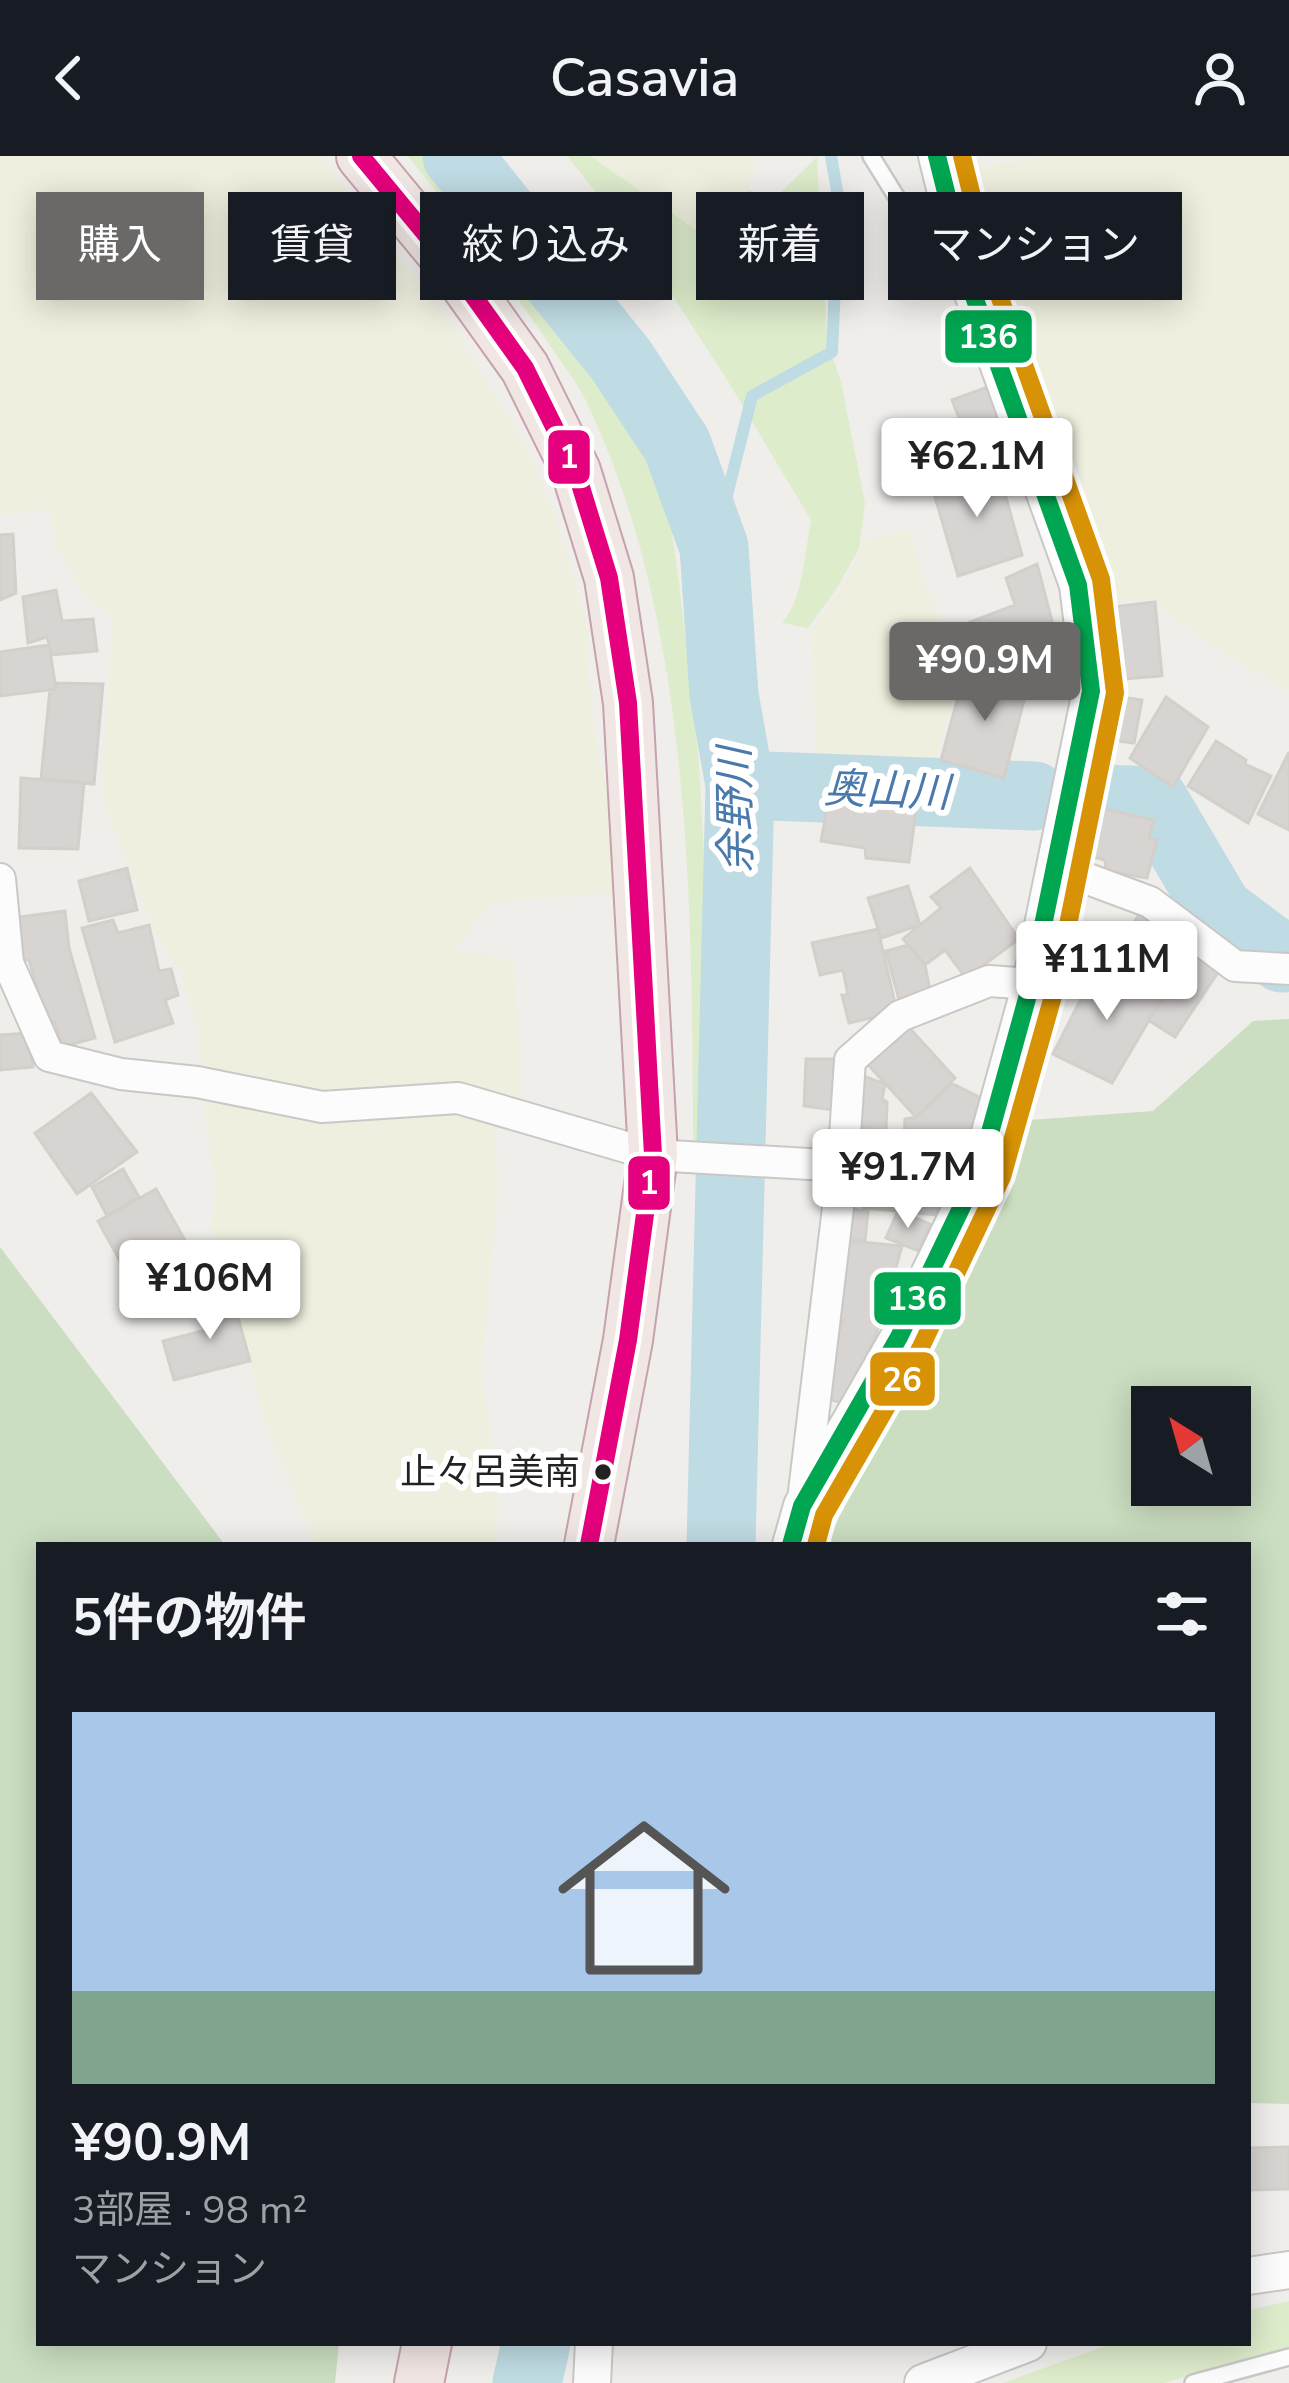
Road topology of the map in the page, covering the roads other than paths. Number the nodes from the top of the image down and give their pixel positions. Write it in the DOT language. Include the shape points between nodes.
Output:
graph roads {
  1 [pos="361,156"];
  2 [pos="871,156"];
  3 [pos="937,156"];
  4 [pos="976,302"];
  5 [pos="1053,866"];
  6 [pos="0,879"];
  7 [pos="1289,969"];
  8 [pos="1031,983"];
  9 [pos="667,1156"];
  10 [pos="843,1166"];
  11 [pos="802,1506"];
  12 [pos="590,1542"];
  13 [pos="792,1542"];
  14 [pos="1289,2270"];
  15 [pos="1251,2276"];
  16 [pos="426,2346"];
  17 [pos="594,2346"];
  18 [pos="1020,2346"];
  19 [pos="1289,2357"];
  20 [pos="419,2383"];
  21 [pos="592,2383"];
  22 [pos="923,2383"];
  23 [pos="1193,2383"];
  1 -- 9 [label="highway" via="525,368 575,471 609,578 628,704"];
  2 -- 4 [label="lane" via="940,267"];
  3 -- 4 [label="street"];
  4 -- 5 [label="street" via="1078,585 1088,635 1091,691"];
  5 -- 7 [label="street" via="1150,902 1235,966"];
  5 -- 8 [label="street"];
  6 -- 9 [label="street" via="8,963 49,1056 322,1107 458,1098"];
  8 -- 10 [label="street" via="989,981 900,1016 850,1060"];
  8 -- 11 [label="street" via="980,1169 899,1337"];
  9 -- 10 [label="street"];
  9 -- 12 [label="highway"];
  10 -- 11 [label="street"];
  11 -- 13 [label="street"];
  14 -- 15 [label="street"];
  16 -- 20 [label="highway"];
  17 -- 21 [label="street"];
  18 -- 22 [label="street"];
  19 -- 23 [label="lane"];
}
